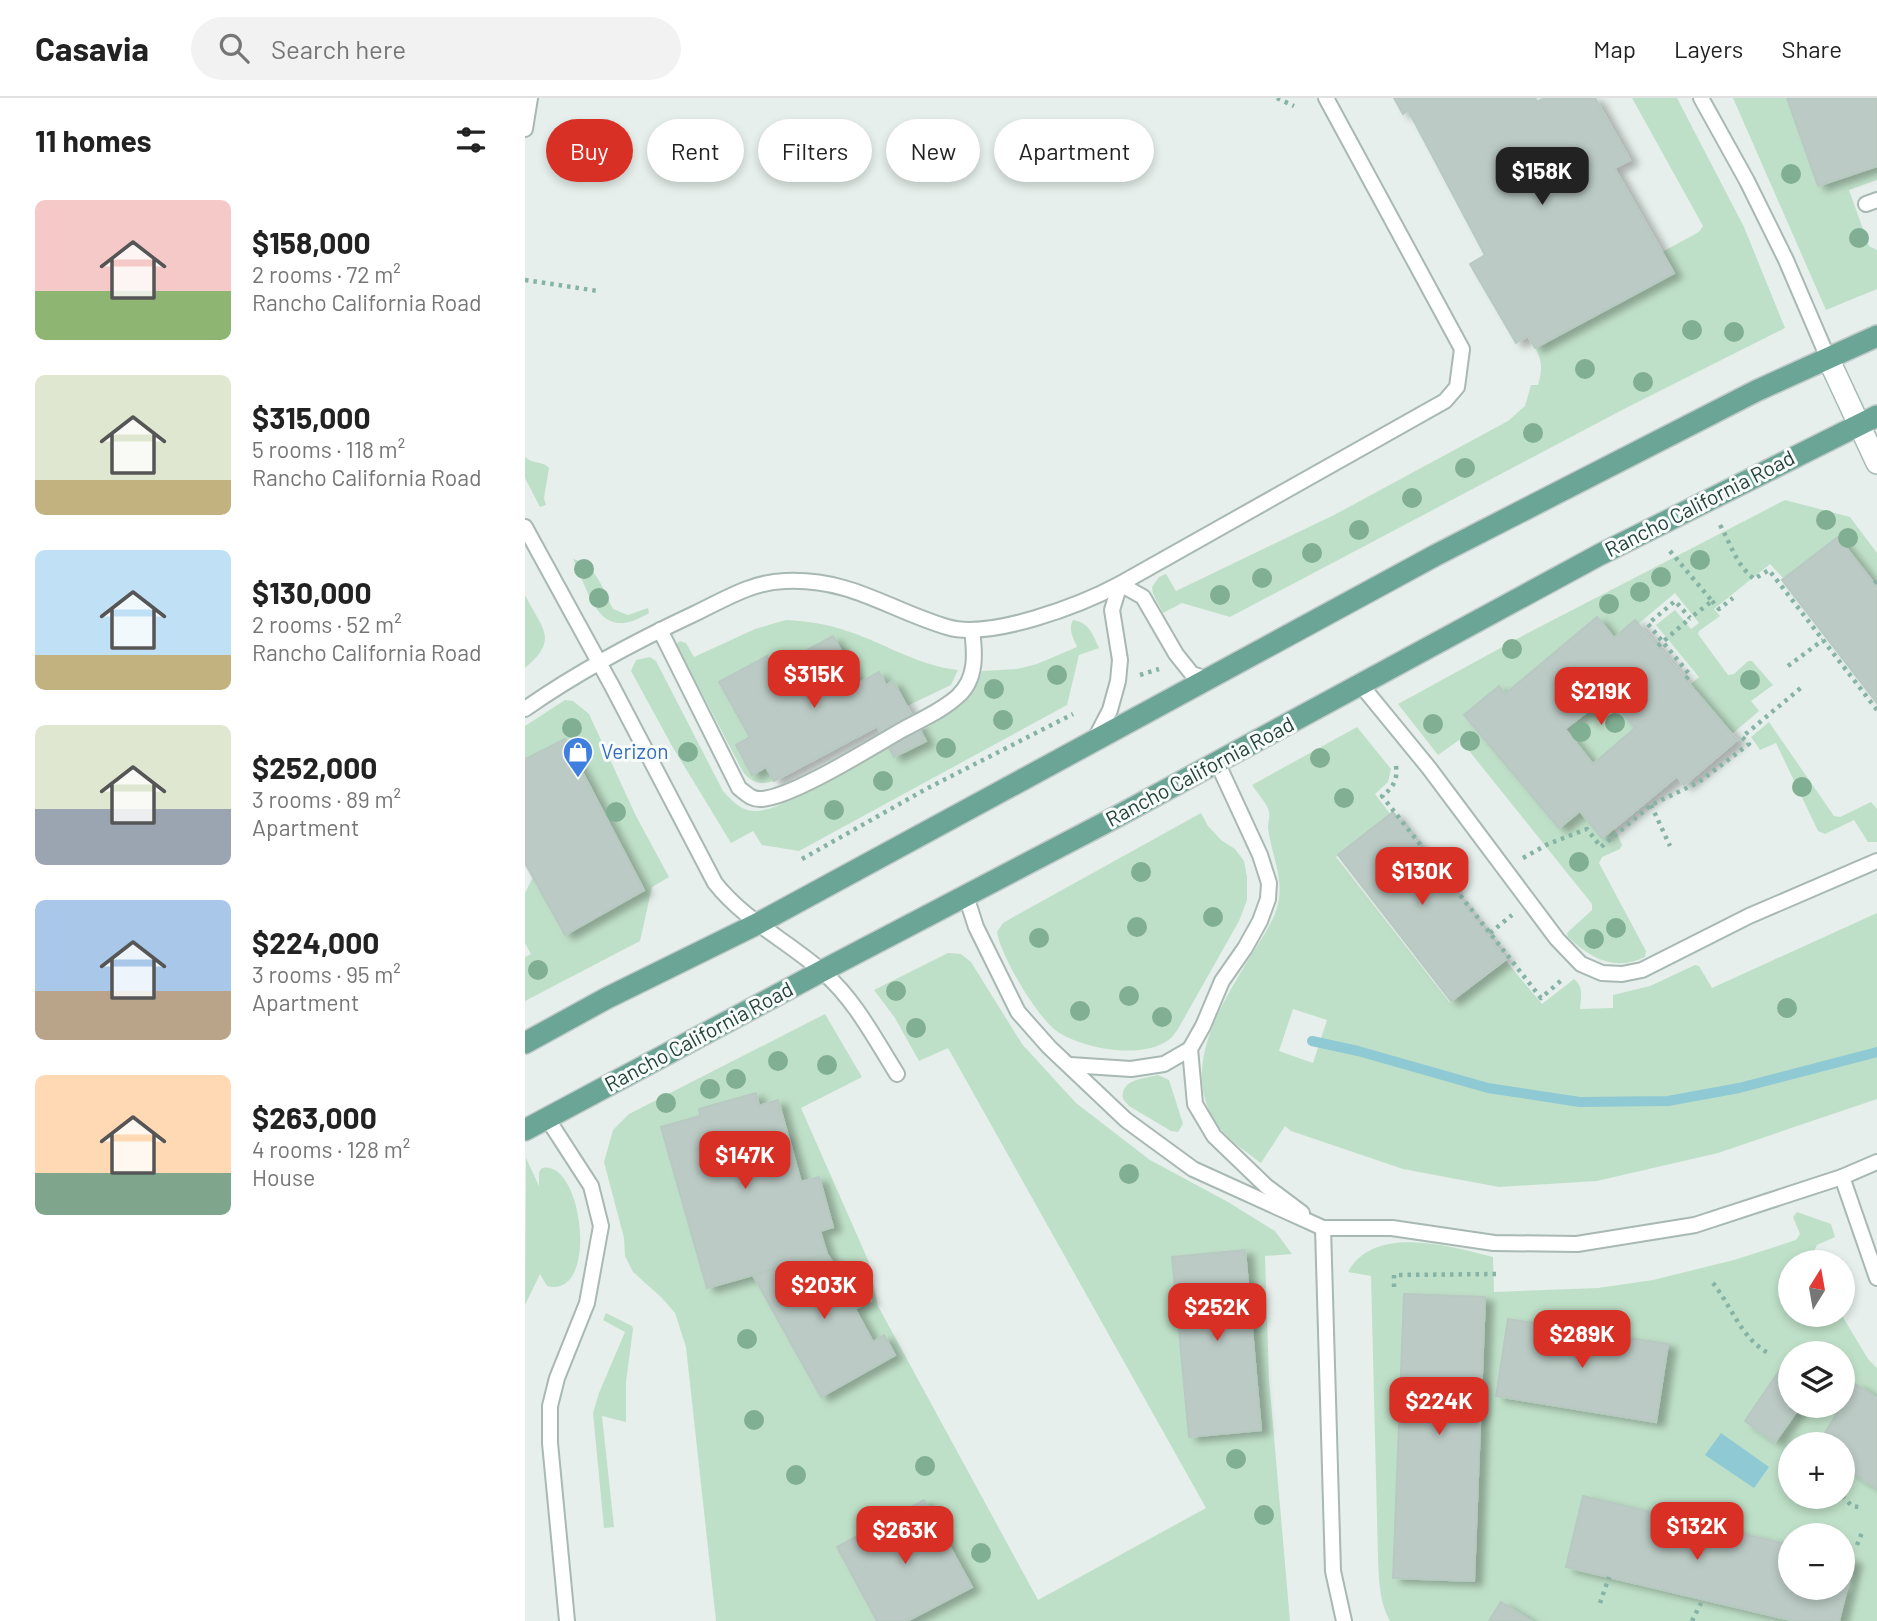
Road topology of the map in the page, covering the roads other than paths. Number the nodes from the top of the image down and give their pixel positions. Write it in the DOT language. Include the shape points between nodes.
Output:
graph roads {
  1 [pos="530,98"];
  2 [pos="1326,98"];
  3 [pos="1700,98"];
  4 [pos="525,129"];
  5 [pos="1877,336"];
  6 [pos="1828,358"];
  7 [pos="1868,421"];
  8 [pos="1877,463"];
  9 [pos="525,527"];
  10 [pos="1120,584"];
  11 [pos="660,630"];
  12 [pos="972,630"];
  13 [pos="599,662"];
  14 [pos="1207,679"];
  15 [pos="1361,685"];
  16 [pos="525,709"];
  17 [pos="1095,739"];
  18 [pos="1217,762"];
  19 [pos="1877,861"];
  20 [pos="966,896"];
  21 [pos="757,924"];
  22 [pos="822,971"];
  23 [pos="525,1043"];
  24 [pos="1190,1049"];
  25 [pos="1070,1065"];
  26 [pos="897,1074"];
  27 [pos="547,1118"];
  28 [pos="525,1130"];
  29 [pos="1877,1162"];
  30 [pos="1842,1177"];
  31 [pos="1323,1228"];
  32 [pos="1877,1278"];
  33 [pos="567,1621"];
  34 [pos="1345,1621"];
  1 -- 4 [label="lane"];
  2 -- 10 [label="lane" via="1455,333 1462,349 1457,387 1445,401 1399,428"];
  3 -- 6 [label="lane" via="1786,260"];
  5 -- 6 [label="main road"];
  6 -- 7 [label="street"];
  6 -- 14 [label="main road" via="1436,555"];
  7 -- 8 [label="street"];
  7 -- 15 [label="main road, Rancho California Road" via="1599,555"];
  9 -- 13 [label="lane"];
  10 -- 12 [label="lane" via="1043,615"];
  10 -- 14 [label="lane" via="1143,597 1176,654 1192,674"];
  10 -- 17 [label="lane" via="1112,610 1120,660 1118,681"];
  11 -- 12 [label="lane" via="754,585 784,581 843,586 949,628"];
  11 -- 12 [label="lane" via="739,788 753,799 800,786 958,696 972,671"];
  11 -- 13 [label="lane"];
  13 -- 16 [label="lane"];
  13 -- 21 [label="lane" via="715,883"];
  14 -- 17 [label="main road"];
  15 -- 18 [label="main road, Rancho California Road"];
  15 -- 19 [label="lane" via="1557,939 1581,964 1602,973 1642,970 1749,916"];
  17 -- 21 [label="main road"];
  18 -- 20 [label="main road, Rancho California Road"];
  18 -- 24 [label="lane" via="1260,855 1269,883 1268,899"];
  20 -- 22 [label="main road, Rancho California Road"];
  20 -- 25 [label="lane" via="1018,1012"];
  21 -- 22 [label="lane"];
  21 -- 23 [label="main road"];
  22 -- 26 [label="lane" via="846,993"];
  22 -- 27 [label="main road, Rancho California Road"];
  24 -- 25 [label="lane" via="1164,1064 1131,1069"];
  24 -- 31 [label="lane" via="1195,1104 1214,1136 1266,1186"];
  25 -- 31 [label="lane" via="1126,1120 1193,1169"];
  27 -- 28 [label="main road, Rancho California Road"];
  27 -- 33 [label="lane" via="591,1186 601,1226 590,1292 550,1406"];
  29 -- 30 [label="lane"];
  30 -- 31 [label="lane" via="1695,1225 1577,1244 1494,1243 1392,1228"];
  30 -- 32 [label="lane"];
  31 -- 34 [label="lane" via="1333,1572"];
}
